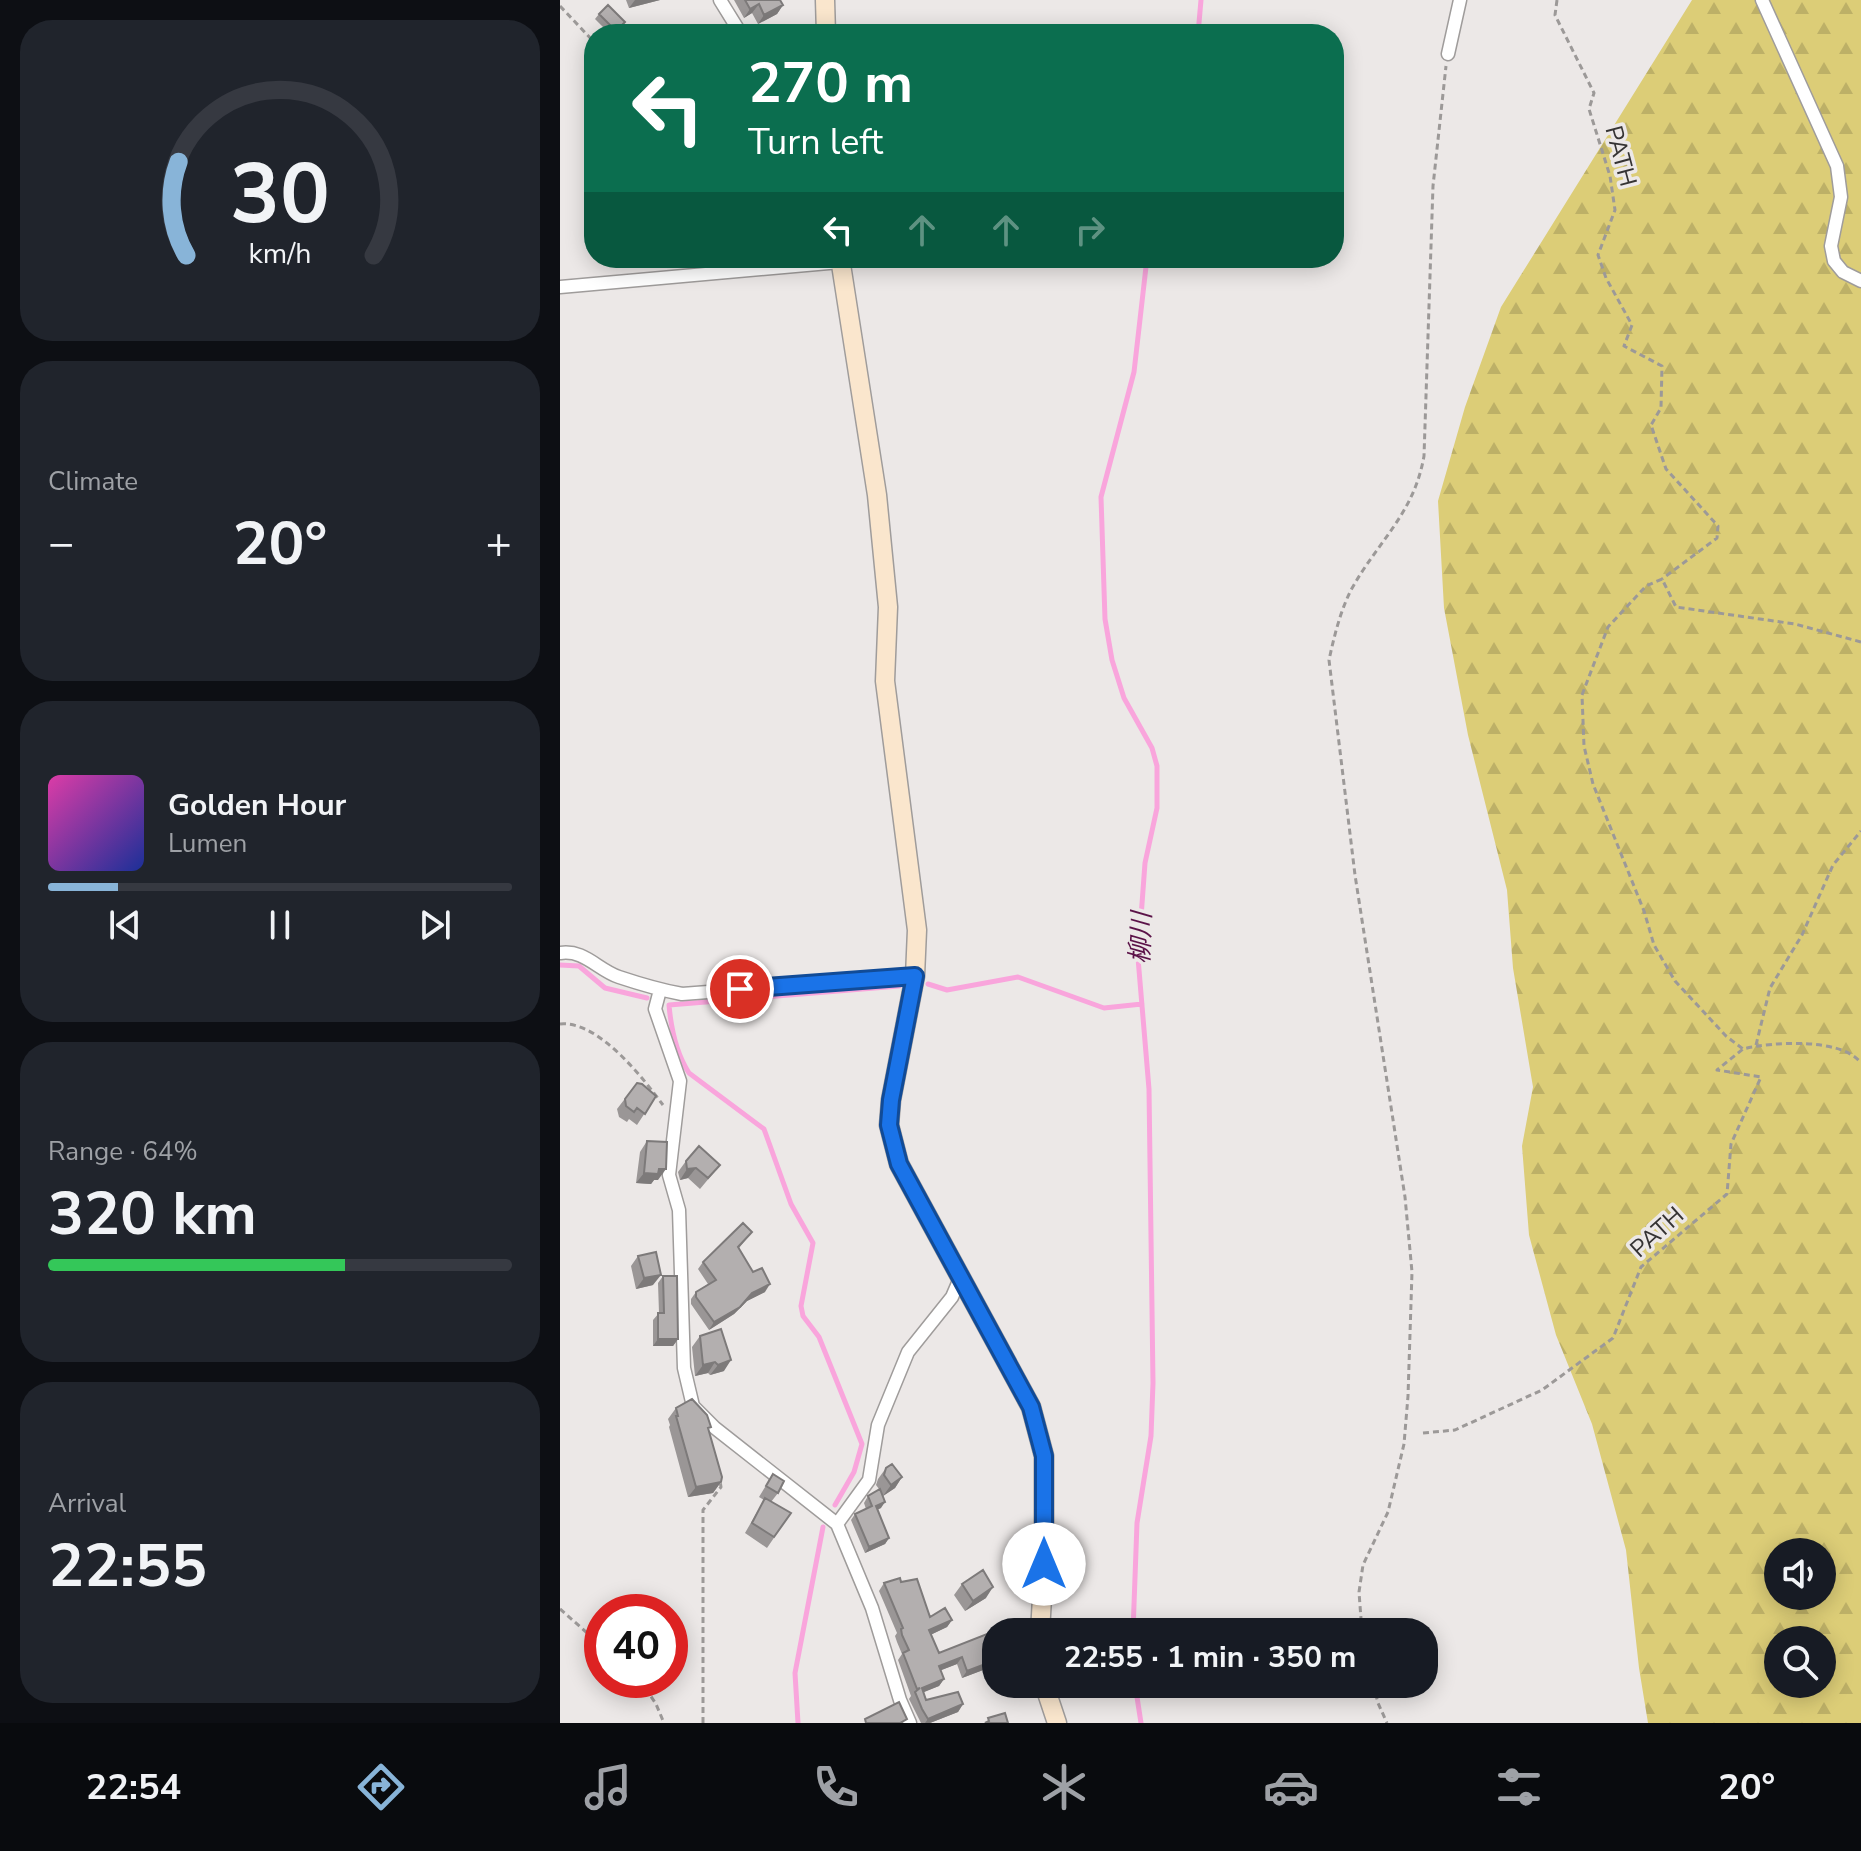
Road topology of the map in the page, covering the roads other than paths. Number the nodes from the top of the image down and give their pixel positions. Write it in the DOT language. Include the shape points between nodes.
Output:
graph roads {
  1 [pos="720,0"];
  2 [pos="825,0"];
  3 [pos="1460,0"];
  4 [pos="1762,0"];
  5 [pos="735,24"];
  6 [pos="826,24"];
  7 [pos="1448,54"];
  8 [pos="757,268"];
  9 [pos="841,268"];
  10 [pos="1861,281"];
  11 [pos="560,287"];
  12 [pos="560,953"];
  13 [pos="915,976"];
  14 [pos="660,990"];
  15 [pos="961,1276"];
  16 [pos="837,1524"];
  17 [pos="1041,1618"];
  18 [pos="1049,1698"];
  19 [pos="910,1723"];
  20 [pos="1057,1723"];
  1 -- 5 [label="street"];
  2 -- 6 [label="street"];
  3 -- 7 [label="street"];
  4 -- 10 [label="street" via="1837,166 1841,197 1831,246 1834,261"];
  8 -- 11 [label="street"];
  9 -- 13 [label="street" via="877,495 888,607 885,681 917,930"];
  12 -- 14 [label="street" via="583,956 614,976"];
  13 -- 14 [label="street" via="682,994"];
  13 -- 15 [label="street" via="889,1125 899,1164"];
  14 -- 16 [label="street" via="655,1009 680,1081 669,1175 679,1210 684,1368 693,1406"];
  15 -- 16 [label="street" via="952,1297 908,1352 878,1425 869,1480"];
  15 -- 17 [label="street" via="1031,1407 1044,1456"];
  16 -- 19 [label="street"];
  18 -- 20 [label="street"];
}
